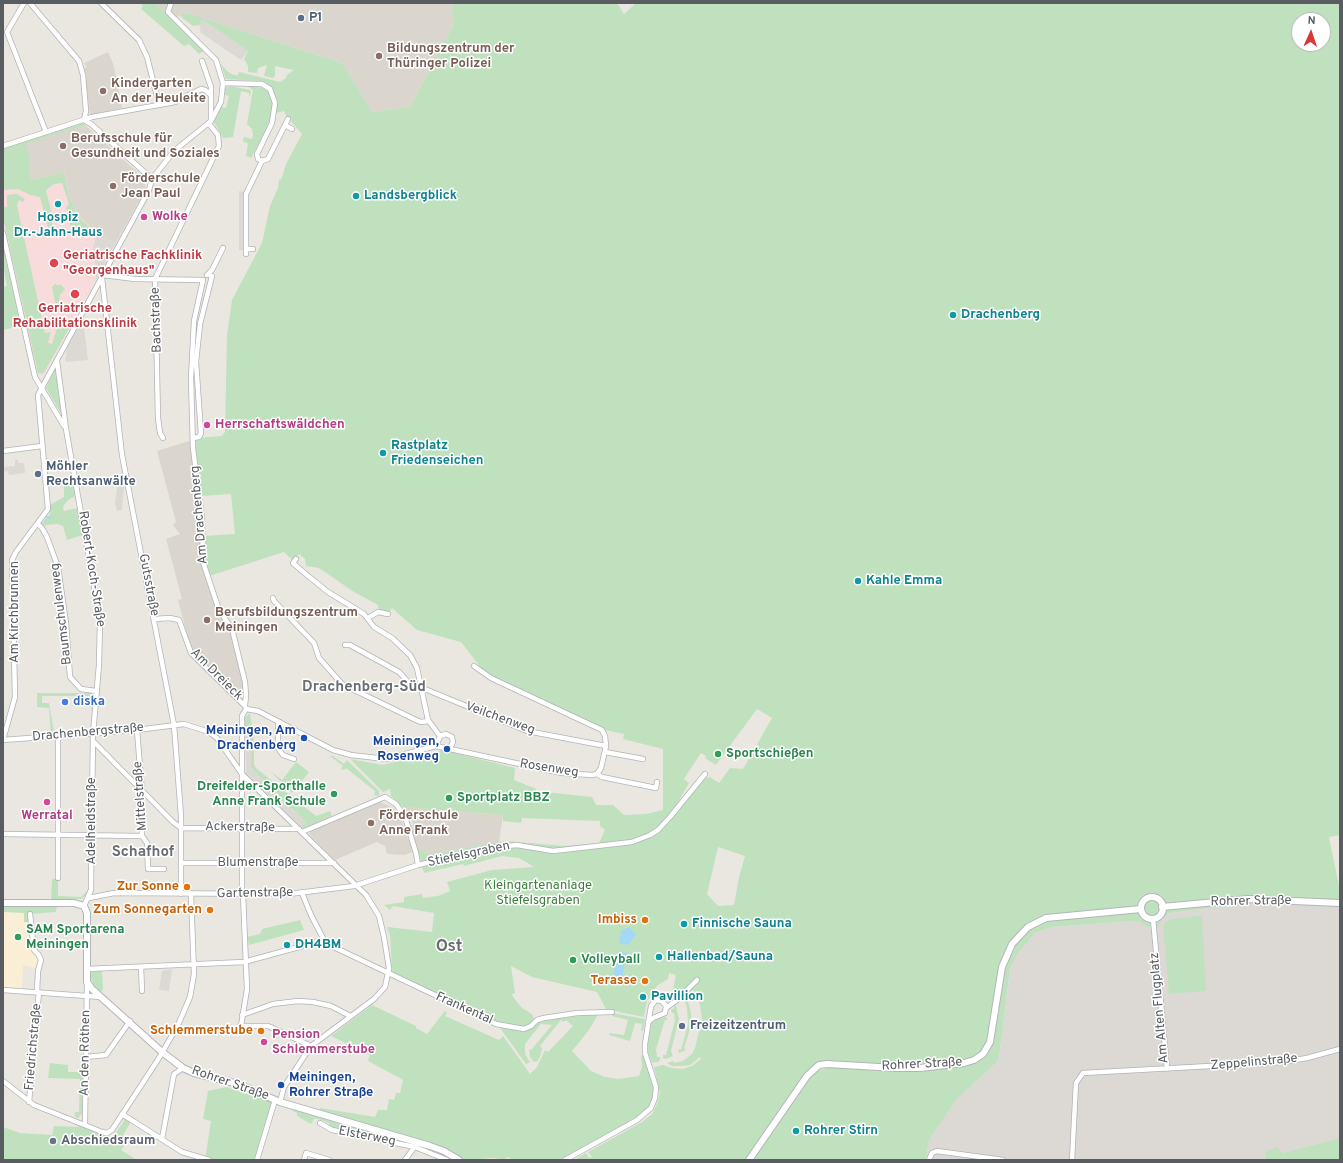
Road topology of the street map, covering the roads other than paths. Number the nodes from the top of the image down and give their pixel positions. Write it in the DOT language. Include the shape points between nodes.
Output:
graph roads {
  1 [pos="24,3"];
  2 [pos="30,3"];
  3 [pos="100,3"];
  4 [pos="171,3"];
  5 [pos="202,62"];
  6 [pos="223,83"];
  7 [pos="211,95"];
  8 [pos="159,104"];
  9 [pos="288,119"];
  10 [pos="84,120"];
  11 [pos="210,122"];
  12 [pos="285,125"];
  13 [pos="292,129"];
  14 [pos="46,132"];
  15 [pos="3,146"];
  16 [pos="262,161"];
  17 [pos="152,179"];
  18 [pos="3,233"];
  19 [pos="223,248"];
  20 [pos="253,249"];
  21 [pos="208,274"];
  22 [pos="102,276"];
  23 [pos="155,279"];
  24 [pos="204,280"];
  25 [pos="57,361"];
  26 [pos="42,388"];
  27 [pos="66,429"];
  28 [pos="163,438"];
  29 [pos="194,438"];
  30 [pos="42,446"];
  31 [pos="3,451"];
  32 [pos="38,524"];
  33 [pos="296,560"];
  34 [pos="273,598"];
  35 [pos="388,614"];
  36 [pos="368,618"];
  37 [pos="154,619"];
  38 [pos="345,645"];
  39 [pos="474,666"];
  40 [pos="420,687"];
  41 [pos="96,690"];
  42 [pos="245,709"];
  43 [pos="429,721"];
  44 [pos="280,722"];
  45 [pos="174,725"];
  46 [pos="136,730"];
  47 [pos="93,734"];
  48 [pos="58,736"];
  49 [pos="440,736"];
  50 [pos="3,740"];
  51 [pos="92,741"];
  52 [pos="436,746"];
  53 [pos="606,746"];
  54 [pos="450,748"];
  55 [pos="606,752"];
  56 [pos="294,759"];
  57 [pos="643,759"];
  58 [pos="242,774"];
  59 [pos="597,774"];
  60 [pos="705,774"];
  61 [pos="657,782"];
  62 [pos="142,792"];
  63 [pos="181,828"];
  64 [pos="241,828"];
  65 [pos="300,830"];
  66 [pos="3,834"];
  67 [pos="58,835"];
  68 [pos="92,835"];
  69 [pos="142,836"];
  70 [pos="182,863"];
  71 [pos="334,863"];
  72 [pos="242,864"];
  73 [pos="418,865"];
  74 [pos="164,869"];
  75 [pos="58,878"];
  76 [pos="357,886"];
  77 [pos="302,893"];
  78 [pos="181,894"];
  79 [pos="191,894"];
  80 [pos="242,894"];
  81 [pos="89,898"];
  82 [pos="3,903"];
  83 [pos="1340,903"];
  84 [pos="84,906"];
  85 [pos="1162,907"];
  86 [pos="1141,909"];
  87 [pos="30,914"];
  88 [pos="1153,919"];
  89 [pos="325,942"];
  90 [pos="244,962"];
  91 [pos="194,965"];
  92 [pos="142,967"];
  93 [pos="87,969"];
  94 [pos="388,974"];
  95 [pos="697,980"];
  96 [pos="87,982"];
  97 [pos="3,990"];
  98 [pos="142,991"];
  99 [pos="38,992"];
  100 [pos="86,996"];
  101 [pos="101,997"];
  102 [pos="666,1008"];
  103 [pos="612,1012"];
  104 [pos="242,1015"];
  105 [pos="350,1016"];
  106 [pos="130,1021"];
  107 [pos="648,1022"];
  108 [pos="311,1046"];
  109 [pos="1340,1049"];
  110 [pos="162,1052"];
  111 [pos="86,1057"];
  112 [pos="183,1068"];
  113 [pos="1167,1070"];
  114 [pos="3,1081"];
  115 [pos="277,1101"];
  116 [pos="29,1102"];
  117 [pos="122,1114"];
  118 [pos="320,1123"];
  119 [pos="85,1124"];
  120 [pos="162,1140"];
  121 [pos="417,1144"];
  122 [pos="209,1160"];
  123 [pos="257,1160"];
  124 [pos="304,1160"];
  125 [pos="329,1160"];
  126 [pos="405,1160"];
  127 [pos="447,1160"];
  128 [pos="460,1160"];
  129 [pos="565,1160"];
  130 [pos="749,1160"];
  131 [pos="929,1160"];
  132 [pos="1003,1160"];
  133 [pos="1072,1160"];
  1 -- 14 [label="street" via="7,32"];
  2 -- 10 [label="street" via="79,61 83,75 86,111"];
  3 -- 8 [label="street" via="138,40 147,57"];
  4 -- 6 [label="street" via="168,12 213,55 220,68"];
  5 -- 7 [label="street" via="211,87"];
  6 -- 11 [label="street" via="222,102"];
  6 -- 16 [label="street" via="262,84 270,89 275,103 273,118 257,154 258,159"];
  7 -- 8 [label="street" via="201,89 180,101"];
  7 -- 11 [label="street"];
  8 -- 10 [label="street"];
  9 -- 12 [label="street"];
  10 -- 14 [label="street"];
  10 -- 17 [label="street"];
  11 -- 17 [label="street, Am Kirchbrunnen" via="174,151"];
  11 -- 23 [label="street, Bachstraße" via="218,134 219,146"];
  12 -- 13 [label="street"];
  12 -- 16 [label="street" via="268,159"];
  14 -- 15 [label="street"];
  16 -- 20 [label="street" via="246,194 246,252"];
  17 -- 22 [label="street, Am Kirchbrunnen" via="149,190"];
  18 -- 26 [label="street, Robert-Koch-Straße" via="34,373"];
  19 -- 21 [label="street, Am Drachenberg"];
  21 -- 24 [label="street, Am Drachenberg"];
  21 -- 29 [label="street, Am Drachenberg" via="212,276 200,324 196,362 201,433 199,437"];
  22 -- 23 [label="street"];
  22 -- 25 [label="street, Am Kirchbrunnen"];
  22 -- 37 [label="street, Gutsstraße" via="122,455"];
  23 -- 24 [label="street"];
  23 -- 28 [label="street, Bachstraße" via="158,418"];
  24 -- 29 [label="street, Am Drachenberg" via="192,340 191,398"];
  25 -- 26 [label="street, Am Kirchbrunnen"];
  25 -- 27 [label="street, Robert-Koch-Straße"];
  26 -- 27 [label="street, Robert-Koch-Straße"];
  26 -- 30 [label="street, Am Kirchbrunnen" via="38,399"];
  27 -- 41 [label="street, Robert-Koch-Straße" via="99,604 101,639"];
  29 -- 42 [label="street, Am Drachenberg" via="202,519 203,562 219,610 232,629 244,682"];
  30 -- 31 [label="street"];
  30 -- 32 [label="street, Am Kirchbrunnen" via="48,509"];
  32 -- 41 [label="street, Baumschulenweg" via="47,537 58,568 70,677 81,689"];
  32 -- 50 [label="street, Am Kirchbrunnen" via="16,552 12,562 15,697"];
  33 -- 36 [label="street" via="293,563 328,592"];
  34 -- 43 [label="street" via="314,643 319,658 342,684 416,720"];
  35 -- 36 [label="street" via="378,612"];
  36 -- 40 [label="street" via="374,627 392,638 410,655 417,668"];
  37 -- 42 [label="street, Am Dreieck" via="179,620 191,653"];
  37 -- 45 [label="street, Gutsstraße"];
  38 -- 40 [label="street, Veilchenweg" via="350,645 399,672 408,681"];
  39 -- 53 [label="street" via="491,678 602,730 606,736"];
  40 -- 43 [label="street"];
  40 -- 53 [label="street, Veilchenweg" via="527,731"];
  41 -- 47 [label="street, Robert-Koch-Straße"];
  42 -- 44 [label="street" via="258,711"];
  42 -- 58 [label="street, Am Dreieck"];
  43 -- 49 [label="street"];
  44 -- 52 [label="street" via="343,753 386,759"];
  44 -- 56 [label="street" via="278,748 285,756"];
  45 -- 46 [label="street, Drachenbergstraße"];
  45 -- 58 [label="street, Drachenbergstraße" via="191,726 215,736"];
  45 -- 63 [label="street, Gutsstraße"];
  46 -- 47 [label="street, Drachenbergstraße"];
  46 -- 62 [label="street, Mittelstraße"];
  47 -- 48 [label="street, Drachenbergstraße"];
  47 -- 51 [label="street, Adelheidstraße"];
  48 -- 50 [label="street, Drachenbergstraße"];
  48 -- 67 [label="street"];
  49 -- 52 [label="street"];
  49 -- 54 [label="street" via="446,734 452,737"];
  51 -- 62 [label="street"];
  51 -- 68 [label="street, Adelheidstraße"];
  52 -- 54 [label="street, Rosenweg"];
  53 -- 55 [label="street"];
  54 -- 59 [label="street, Rosenweg" via="562,773"];
  55 -- 57 [label="street"];
  55 -- 59 [label="street"];
  58 -- 64 [label="street, Am Dreieck"];
  58 -- 65 [label="street, Drachenbergstraße"];
  59 -- 61 [label="street, Rosenweg" via="656,788"];
  60 -- 73 [label="street, Stiefelsgraben" via="658,830 632,842 554,851 517,845 481,850"];
  62 -- 63 [label="street"];
  62 -- 69 [label="street, Mittelstraße"];
  63 -- 64 [label="street, Ackerstraße"];
  63 -- 70 [label="street, Gutsstraße"];
  64 -- 65 [label="street, Ackerstraße"];
  64 -- 72 [label="street, Am Dreieck"];
  65 -- 71 [label="street, Drachenbergstraße"];
  65 -- 73 [label="street" via="385,796 396,804 405,816"];
  66 -- 67 [label="street"];
  67 -- 68 [label="street"];
  67 -- 75 [label="street"];
  68 -- 69 [label="street"];
  68 -- 81 [label="street, Adelheidstraße"];
  69 -- 74 [label="street, Mittelstraße" via="147,843 148,869"];
  70 -- 72 [label="street, Blumenstraße"];
  70 -- 78 [label="street, Gutsstraße"];
  71 -- 72 [label="street, Blumenstraße"];
  71 -- 76 [label="street, Drachenbergstraße"];
  72 -- 80 [label="street, Am Dreieck"];
  73 -- 76 [label="street, Gartenstraße"];
  76 -- 77 [label="street, Gartenstraße"];
  76 -- 94 [label="street, Drachenbergstraße" via="379,916 387,948"];
  77 -- 80 [label="street, Gartenstraße" via="274,896"];
  77 -- 89 [label="street"];
  78 -- 79 [label="street, Gartenstraße"];
  78 -- 81 [label="street, Gartenstraße" via="112,893"];
  79 -- 80 [label="street, Gartenstraße"];
  79 -- 91 [label="street"];
  80 -- 90 [label="street, Am Dreieck"];
  81 -- 84 [label="street, Adelheidstraße"];
  82 -- 84 [label="main road" via="74,903"];
  83 -- 85 [label="main road, Rohrer Straße" via="1248,899"];
  84 -- 93 [label="main road" via="87,917"];
  85 -- 86 [label="main road" via="1158,899 1150,897 1143,902"];
  85 -- 88 [label="main road" via="1159,916"];
  86 -- 88 [label="main road" via="1146,917"];
  86 -- 130 [label="main road, Rohrer Straße" via="1046,918 1028,927 1007,954 999,981 990,1042 984,1054 964,1063 920,1068 819,1065 807,1076"];
  87 -- 99 [label="street, Friedrichstraße" via="34,950 41,960"];
  88 -- 113 [label="street, Am Alten Flugplatz"];
  89 -- 90 [label="street"];
  89 -- 94 [label="street, Frankental"];
  90 -- 91 [label="street"];
  90 -- 104 [label="street, Am Dreieck" via="246,989"];
  91 -- 92 [label="street"];
  91 -- 110 [label="street" via="193,988 185,1012"];
  92 -- 93 [label="street"];
  92 -- 98 [label="street"];
  93 -- 96 [label="main road"];
  94 -- 103 [label="street, Frankental" via="496,1024 524,1029 544,1018 577,1013"];
  94 -- 105 [label="street" via="381,992"];
  95 -- 102 [label="street"];
  96 -- 100 [label="street, An den Röthen"];
  96 -- 101 [label="main road, Rohrer Straße"];
  97 -- 99 [label="street"];
  99 -- 100 [label="street"];
  99 -- 116 [label="street, Friedrichstraße"];
  100 -- 101 [label="street"];
  100 -- 111 [label="street, An den Röthen"];
  101 -- 106 [label="main road, Rohrer Straße"];
  102 -- 107 [label="street" via="663,1014"];
  102 -- 107 [label="street" via="662,1001 653,1002"];
  104 -- 105 [label="street" via="273,1004 298,1001 321,1003"];
  104 -- 108 [label="street, Am Dreieck" via="241,1026 268,1026"];
  105 -- 108 [label="street"];
  106 -- 110 [label="main road, Rohrer Straße"];
  106 -- 111 [label="street" via="106,1055"];
  107 -- 129 [label="street" via="645,1053 656,1092 651,1108 637,1120"];
  108 -- 115 [label="street"];
  109 -- 113 [label="street, Zeppelinstraße" via="1284,1062"];
  110 -- 112 [label="main road, Rohrer Straße"];
  110 -- 117 [label="street"];
  111 -- 119 [label="street, An den Röthen"];
  112 -- 115 [label="main road, Rohrer Straße" via="238,1084"];
  112 -- 120 [label="street" via="174,1074"];
  113 -- 133 [label="street, Am Alten Flugplatz" via="1089,1072 1080,1075 1076,1082"];
  114 -- 116 [label="street"];
  115 -- 121 [label="main road, Rohrer Straße"];
  115 -- 123 [label="street"];
  116 -- 119 [label="street"];
  117 -- 119 [label="street" via="112,1130 107,1133"];
  117 -- 120 [label="street"];
  118 -- 121 [label="street, Elsterweg" via="332,1130"];
  120 -- 122 [label="street" via="182,1152"];
  121 -- 126 [label="street"];
  121 -- 127 [label="street, Rohrer Straße"];
  121 -- 128 [label="main road, Rohrer Straße" via="444,1151"];
  124 -- 125 [label="street" via="306,1153"];
  131 -- 132 [label="street" via="932,1153 937,1151"];
}
